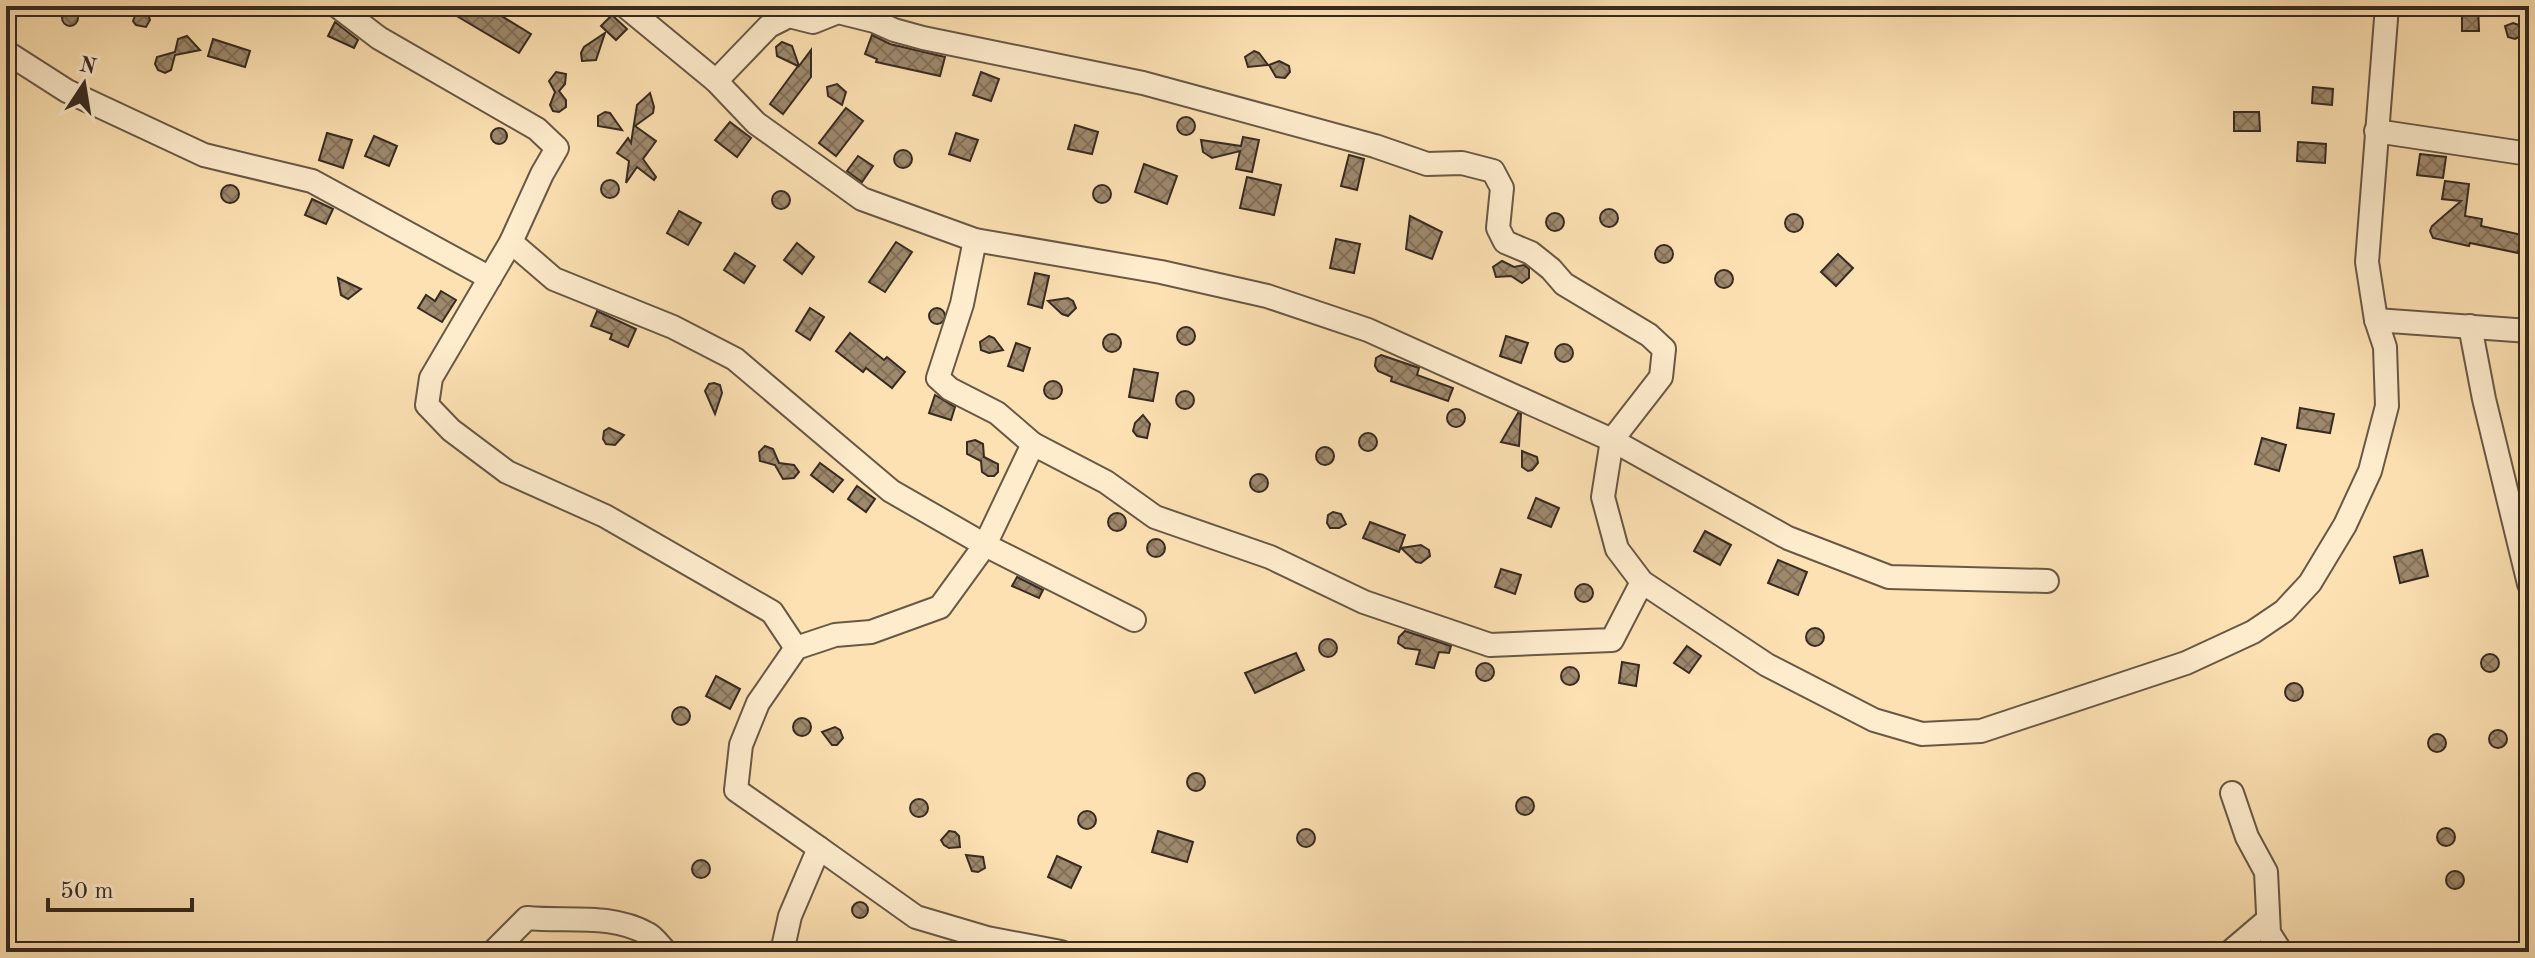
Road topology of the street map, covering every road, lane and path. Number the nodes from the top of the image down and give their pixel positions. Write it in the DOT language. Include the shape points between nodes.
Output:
graph roads {
  1 [pos="337,6"];
  2 [pos="625,6"];
  3 [pos="2387,6"];
  4 [pos="846,10"];
  5 [pos="6,52"];
  6 [pos="716,81"];
  7 [pos="2376,131"];
  8 [pos="2529,154"];
  9 [pos="975,240"];
  10 [pos="511,242"];
  11 [pos="490,278"];
  12 [pos="2376,320"];
  13 [pos="2470,326"];
  14 [pos="2529,331"];
  15 [pos="1612,440"];
  16 [pos="1033,444"];
  17 [pos="985,545"];
  18 [pos="2047,581"];
  19 [pos="1642,582"];
  20 [pos="2529,584"];
  21 [pos="1134,620"];
  22 [pos="796,648"];
  23 [pos="2232,793"];
  24 [pos="819,848"];
  25 [pos="2275,943"];
  26 [pos="493,952"];
  27 [pos="666,952"];
  28 [pos="782,952"];
  29 [pos="1061,952"];
  30 [pos="2230,952"];
  1 -- 10 [label="street" via="379,38 537,129 557,148"];
  2 -- 6 [label="street"];
  3 -- 7 [label="street"];
  4 -- 6 [label="street" via="813,22 789,16 769,26"];
  4 -- 15 [label="street" via="923,38 1143,83 1427,164 1462,163 1493,171 1502,188 1498,228 1505,242 1531,253 1564,284 1664,349 1661,377"];
  5 -- 11 [label="street" via="67,91 204,155 312,181"];
  6 -- 9 [label="street" via="756,123 862,199"];
  7 -- 8 [label="street"];
  7 -- 12 [label="street" via="2367,262"];
  9 -- 15 [label="street" via="1267,296 1368,330"];
  9 -- 16 [label="street" via="962,304 938,378 997,413"];
  10 -- 11 [label="street"];
  10 -- 17 [label="street" via="554,279 673,327 735,359 891,491"];
  11 -- 22 [label="street" via="431,378 427,405 507,472 605,516 772,612"];
  12 -- 13 [label="street"];
  12 -- 19 [label="street" via="2385,347 2387,406 2370,471 2345,525 2310,583 2284,611 2253,632 2186,663 1981,731 1922,734 1874,720 1767,665"];
  13 -- 14 [label="street"];
  13 -- 20 [label="street"];
  15 -- 18 [label="street" via="1788,538 1889,577"];
  15 -- 19 [label="street" via="1603,497 1617,549"];
  16 -- 17 [label="street"];
  16 -- 19 [label="street" via="1106,482 1155,517 1270,557 1364,602 1490,645 1612,640"];
  17 -- 21 [label="street"];
  17 -- 22 [label="street" via="940,607 871,632 835,635"];
  22 -- 24 [label="street" via="758,703 741,745 736,790"];
  23 -- 25 [label="street" via="2266,872"];
  24 -- 28 [label="street" via="790,916"];
  24 -- 29 [label="street" via="916,917"];
  25 -- 30 [label="street" via="2264,923"];
  26 -- 27 [label="street" via="527,918 601,918 649,934"];
}
